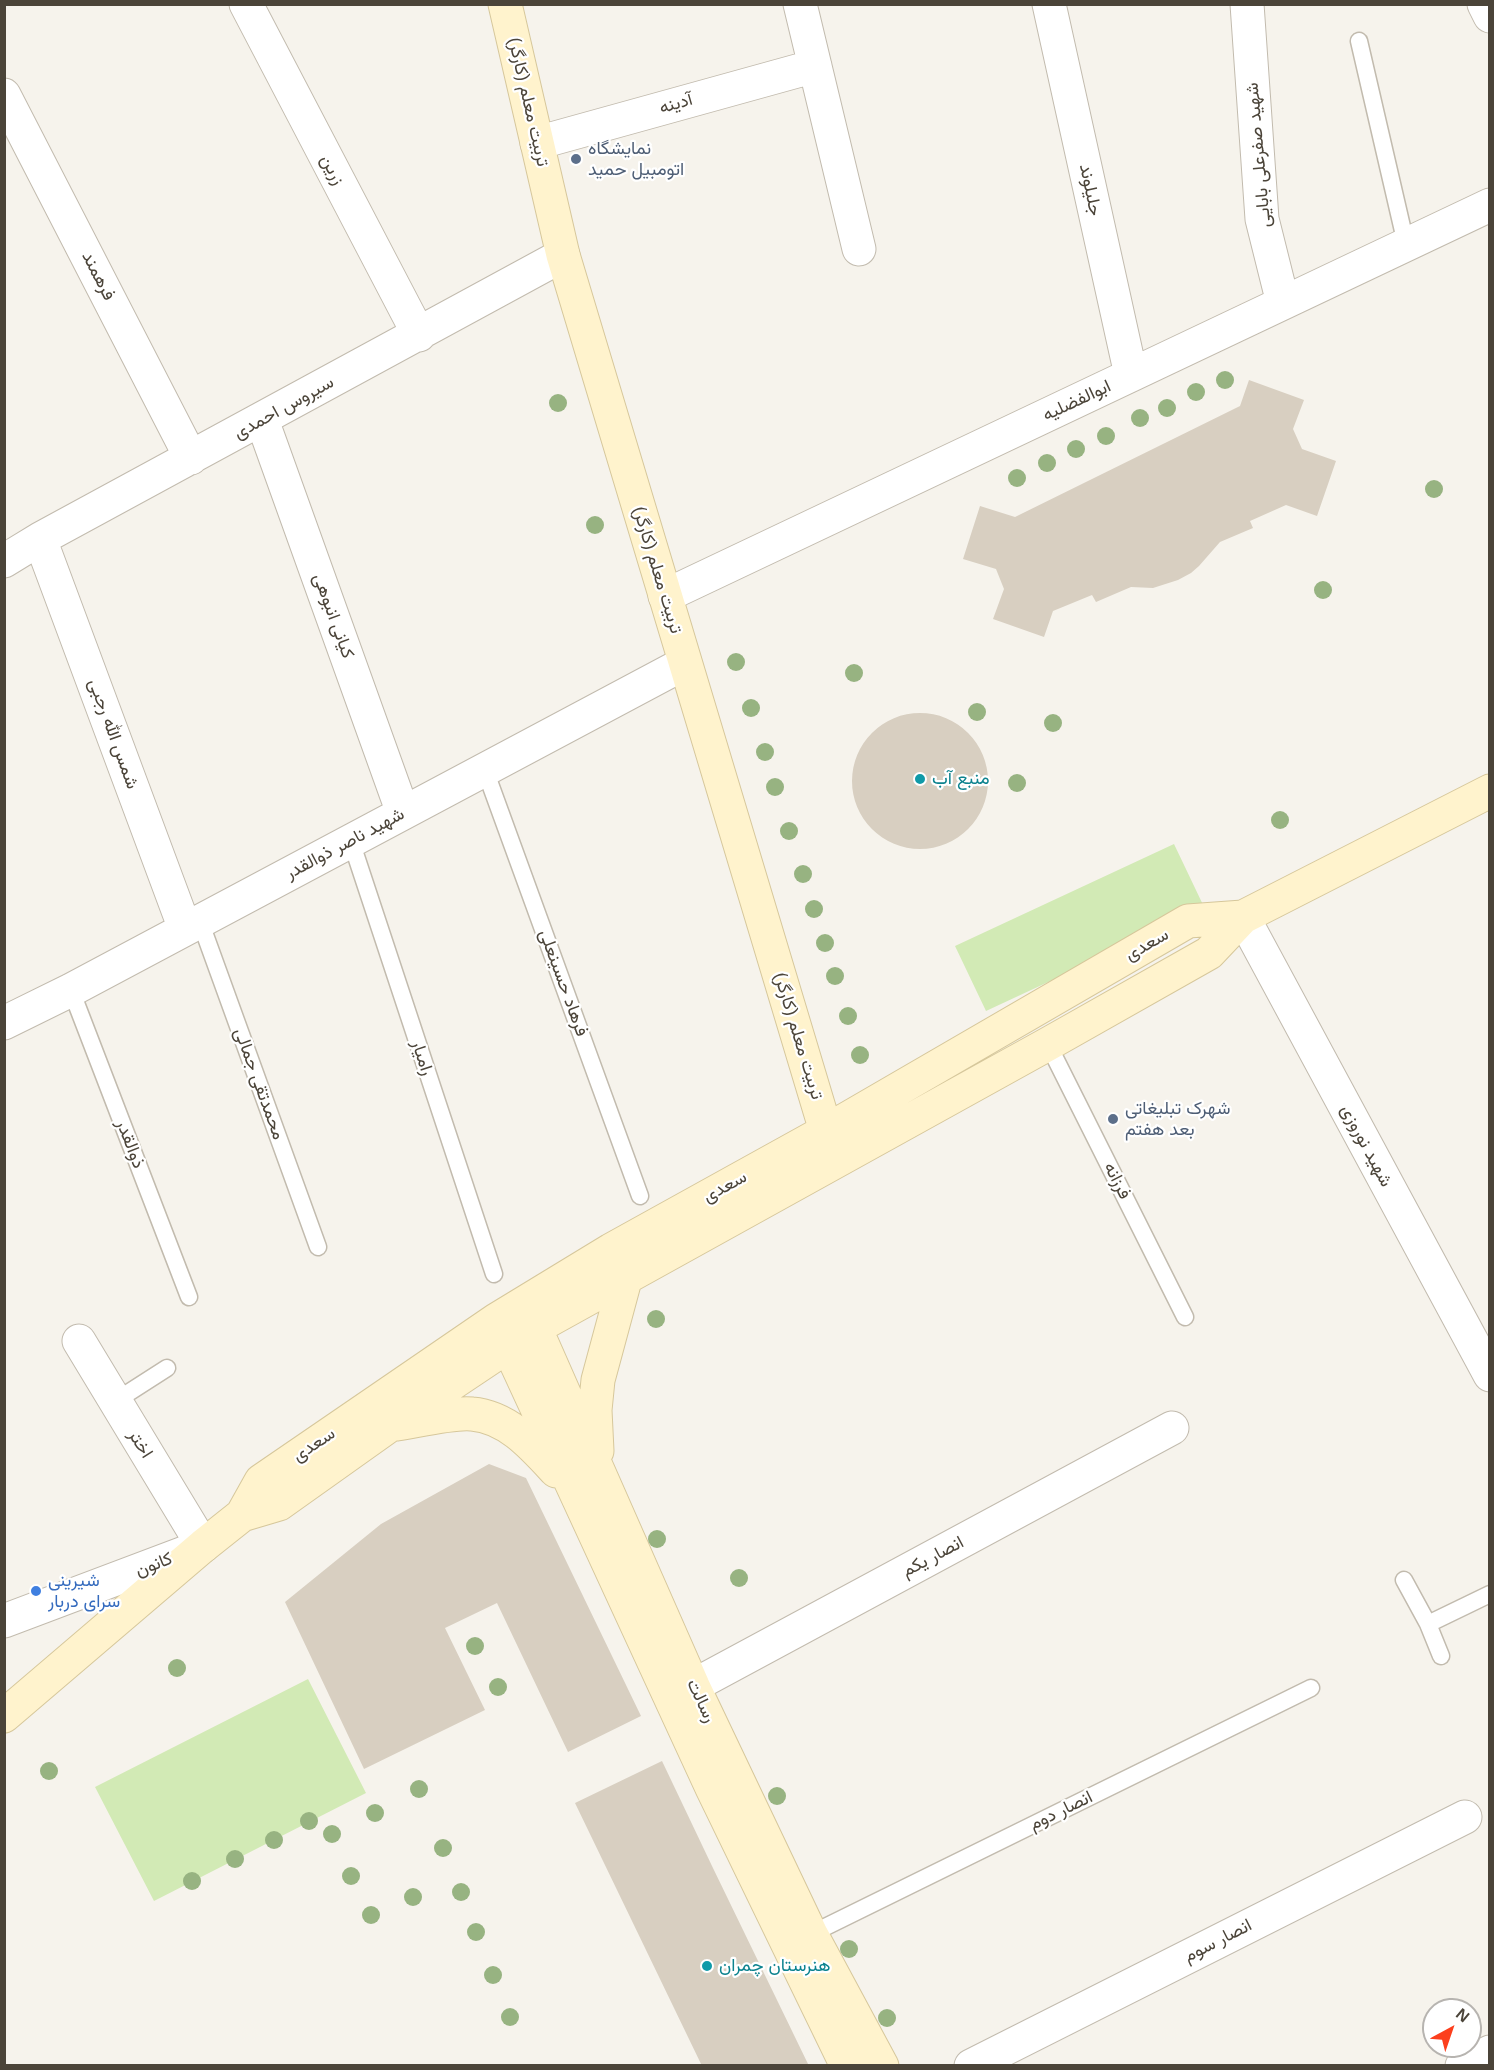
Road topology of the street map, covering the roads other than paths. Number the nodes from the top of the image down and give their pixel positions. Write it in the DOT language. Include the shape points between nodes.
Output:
graph roads {
  1 [pos="246,4"];
  2 [pos="505,4"];
  3 [pos="800,4"];
  4 [pos="1049,4"];
  5 [pos="1247,4"];
  6 [pos="1484,4"];
  7 [pos="1490,16"];
  8 [pos="1359,41"];
  9 [pos="814,66"];
  10 [pos="4,95"];
  11 [pos="537,143"];
  12 [pos="1490,205"];
  13 [pos="1406,244"];
  14 [pos="859,249"];
  15 [pos="563,255"];
  16 [pos="1283,303"];
  17 [pos="418,335"];
  18 [pos="1131,375"];
  19 [pos="262,420"];
  20 [pos="191,458"];
  21 [pos="40,538"];
  22 [pos="4,561"];
  23 [pos="665,596"];
  24 [pos="685,663"];
  25 [pos="485,770"];
  26 [pos="1490,791"];
  27 [pos="403,813"];
  28 [pos="351,842"];
  29 [pos="1243,917"];
  30 [pos="192,925"];
  31 [pos="71,990"];
  32 [pos="4,1023"];
  33 [pos="1048,1044"];
  34 [pos="826,1131"];
  35 [pos="640,1196"];
  36 [pos="318,1247"];
  37 [pos="494,1274"];
  38 [pos="625,1280"];
  39 [pos="189,1297"];
  40 [pos="530,1315"];
  41 [pos="1185,1317"];
  42 [pos="502,1333"];
  43 [pos="78,1341"];
  44 [pos="167,1368"];
  45 [pos="1490,1375"];
  46 [pos="114,1402"];
  47 [pos="390,1425"];
  48 [pos="1172,1428"];
  49 [pos="587,1483"];
  50 [pos="242,1515"];
  51 [pos="203,1546"];
  52 [pos="1404,1580"];
  53 [pos="1490,1594"];
  54 [pos="4,1621"];
  55 [pos="1428,1624"];
  56 [pos="1442,1656"];
  57 [pos="693,1686"];
  58 [pos="1311,1688"];
  59 [pos="4,1716"];
  60 [pos="1465,1817"];
  61 [pos="811,1934"];
  62 [pos="1490,2052"];
  63 [pos="847,2066"];
  64 [pos="882,2066"];
  65 [pos="971,2066"];
  66 [pos="1462,2066"];
  1 -- 17 [label="street, زرین"];
  2 -- 11 [label="main road, تربیت معلم (کارگر)"];
  3 -- 9 [label="street"];
  4 -- 18 [label="street, جلیلوند"];
  5 -- 16 [label="street, شهید صفرعلی بابایی" via="1262,219"];
  6 -- 7 [label="street"];
  8 -- 13 [label="lane"];
  9 -- 11 [label="street, آدینه"];
  9 -- 14 [label="street"];
  10 -- 20 [label="street, فرهمند"];
  11 -- 15 [label="main road, تربیت معلم (کارگر)"];
  12 -- 13 [label="street, ابوالفضلیه"];
  13 -- 16 [label="street, ابوالفضلیه"];
  15 -- 17 [label="street, سیروس احمدی"];
  15 -- 23 [label="main road, تربیت معلم (کارگر)"];
  16 -- 18 [label="street, ابوالفضلیه"];
  17 -- 19 [label="street, سیروس احمدی"];
  18 -- 23 [label="street, ابوالفضلیه"];
  19 -- 20 [label="street, سیروس احمدی"];
  19 -- 27 [label="street, کیانی انبوهی"];
  20 -- 21 [label="street, سیروس احمدی"];
  21 -- 22 [label="street, سیروس احمدی"];
  21 -- 30 [label="street, شمس الله رجبی"];
  23 -- 24 [label="main road, تربیت معلم (کارگر)"];
  24 -- 25 [label="street, شهید ناصر ذوالقدر"];
  24 -- 34 [label="main road, تربیت معلم (کارگر)"];
  25 -- 27 [label="street, شهید ناصر ذوالقدر"];
  25 -- 35 [label="lane, فرهاد حسینعلی"];
  26 -- 29 [label="main road, سعدی"];
  27 -- 28 [label="street, شهید ناصر ذوالقدر"];
  28 -- 30 [label="street, شهید ناصر ذوالقدر"];
  28 -- 37 [label="lane, رامیار"];
  29 -- 33 [label="main road, سعدی" via="1209,953"];
  29 -- 34 [label="main road, سعدی" via="1188,921"];
  29 -- 45 [label="street, شهید نوروزی"];
  30 -- 31 [label="street, شهید ناصر ذوالقدر"];
  30 -- 36 [label="lane, محمدتقی جمالی"];
  31 -- 32 [label="street, شهید ناصر ذوالقدر"];
  31 -- 39 [label="lane, ذوالقدر"];
  33 -- 38 [label="main road, سعدی"];
  33 -- 41 [label="lane, فرزانه"];
  34 -- 40 [label="main road, سعدی" via="611,1250"];
  38 -- 40 [label="main road, سعدی"];
  38 -- 49 [label="main road" via="598,1380"];
  40 -- 42 [label="main road, سعدی"];
  40 -- 49 [label="main road, رسالت"];
  42 -- 47 [label="main road, سعدی"];
  42 -- 49 [label="main road, رسالت"];
  42 -- 50 [label="main road, سعدی" via="261,1481"];
  43 -- 46 [label="street, اختر"];
  44 -- 46 [label="lane"];
  46 -- 51 [label="street, اختر"];
  47 -- 49 [label="main road" via="471,1414 499,1420"];
  47 -- 50 [label="main road, سعدی" via="279,1504"];
  48 -- 57 [label="street, انصار یکم"];
  49 -- 57 [label="main road, رسالت"];
  49 -- 63 [label="main road, رسالت" via="712,1788"];
  50 -- 51 [label="main road, سعدی"];
  51 -- 54 [label="street, کانون"];
  51 -- 59 [label="main road, سعدی"];
  52 -- 55 [label="lane"];
  53 -- 55 [label="lane"];
  55 -- 56 [label="lane"];
  57 -- 61 [label="main road, رسالت"];
  58 -- 61 [label="lane, انصار دوم"];
  60 -- 65 [label="street, انصار سوم"];
  61 -- 64 [label="main road, رسالت"];
  62 -- 66 [label="street"];
}
